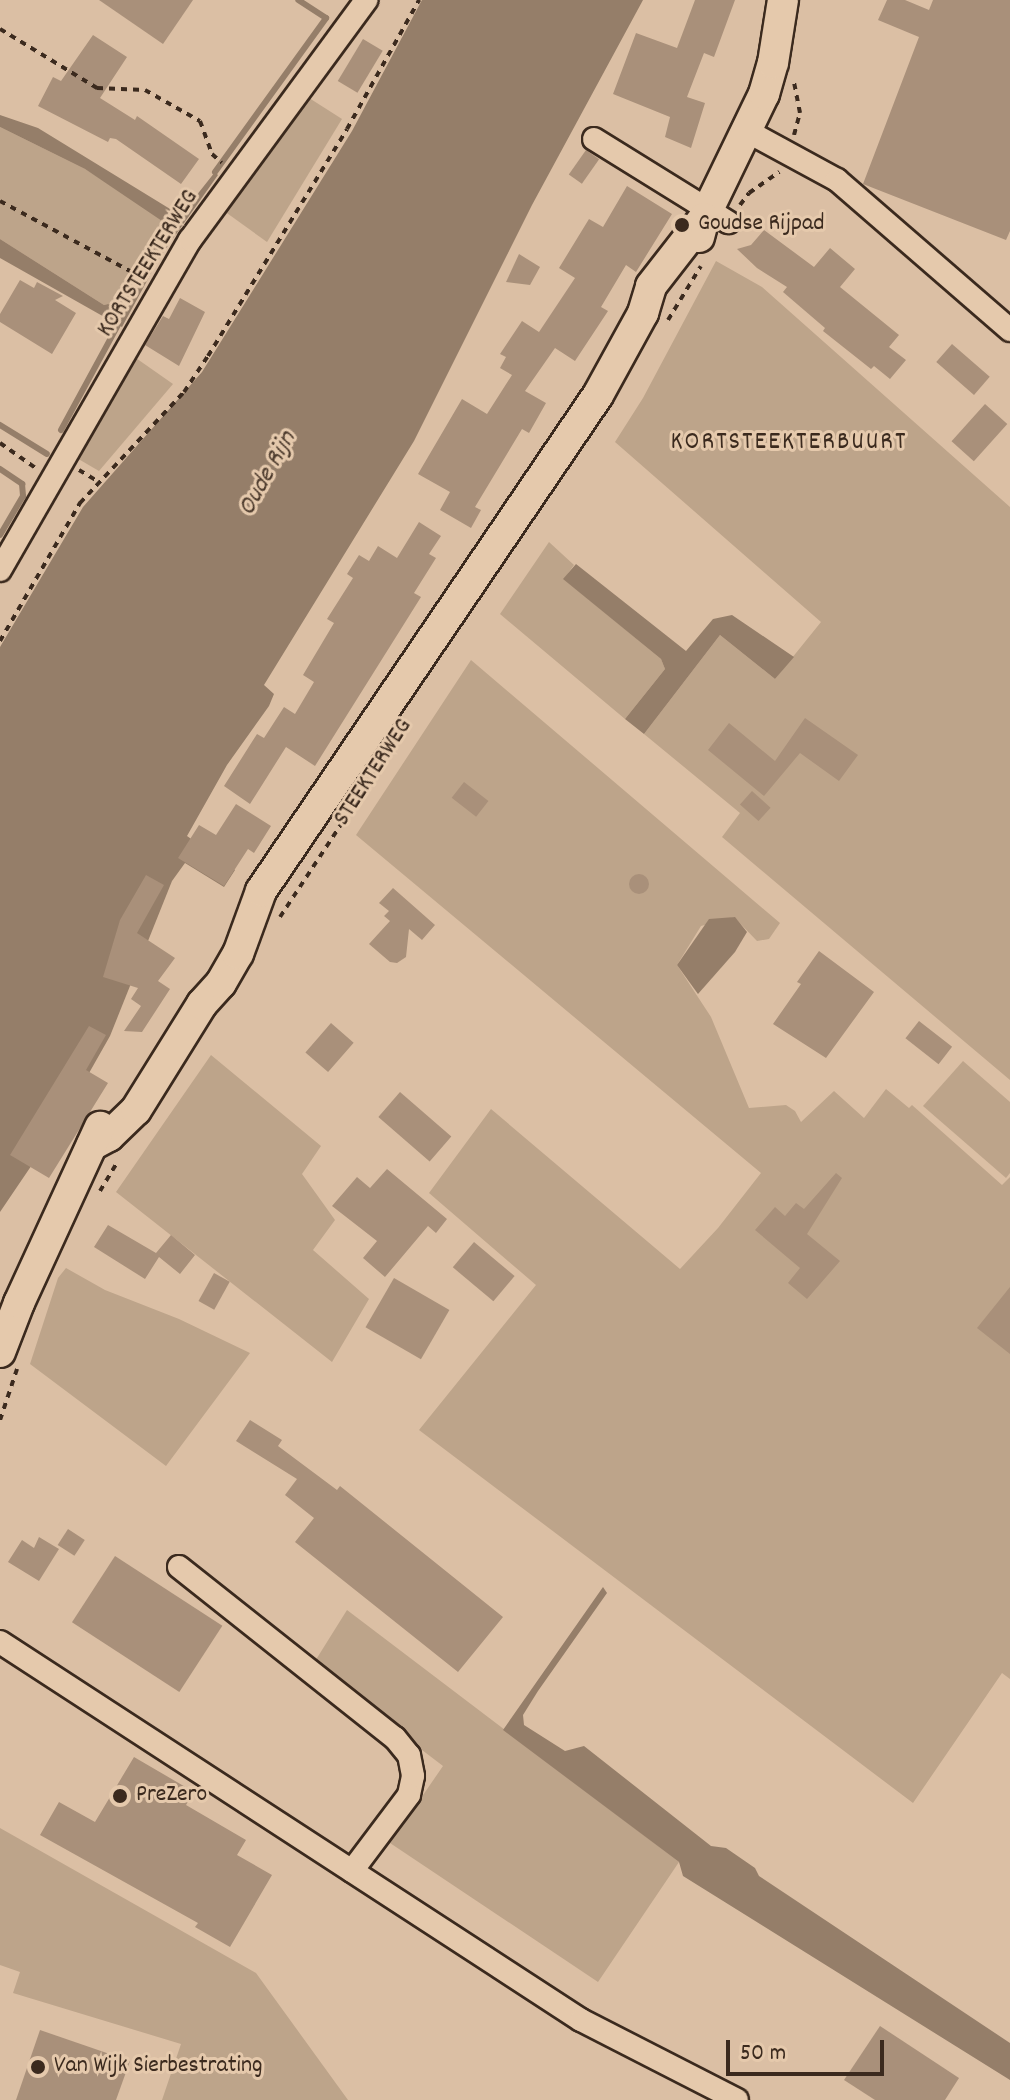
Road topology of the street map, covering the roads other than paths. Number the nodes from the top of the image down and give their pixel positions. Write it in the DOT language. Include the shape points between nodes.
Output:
graph roads {
  1 [pos="366,0"];
  2 [pos="782,0"];
  3 [pos="745,130"];
  4 [pos="594,139"];
  5 [pos="713,217"];
  6 [pos="1010,330"];
  7 [pos="0,570"];
  8 [pos="10,1358"];
  9 [pos="179,1567"];
  10 [pos="0,1642"];
  11 [pos="352,1871"];
  12 [pos="737,2100"];
  1 -- 7 [label="street, KORTSTEEKTERWEG" via="190,240"];
  2 -- 3 [label="main road, STEEKTERWEG" via="770,73"];
  3 -- 5 [label="main road, STEEKTERWEG"];
  3 -- 6 [label="street" via="837,180"];
  4 -- 5 [label="street"];
  5 -- 8 [label="main road, STEEKTERWEG" via="651,286 652,322 261,891 243,906 224,936 202,1004 136,1110 92,1145 19,1303"];
  9 -- 11 [label="street" via="395,1738 409,1755 409,1795"];
  10 -- 11 [label="street"];
  11 -- 12 [label="street" via="581,2020"];
}
